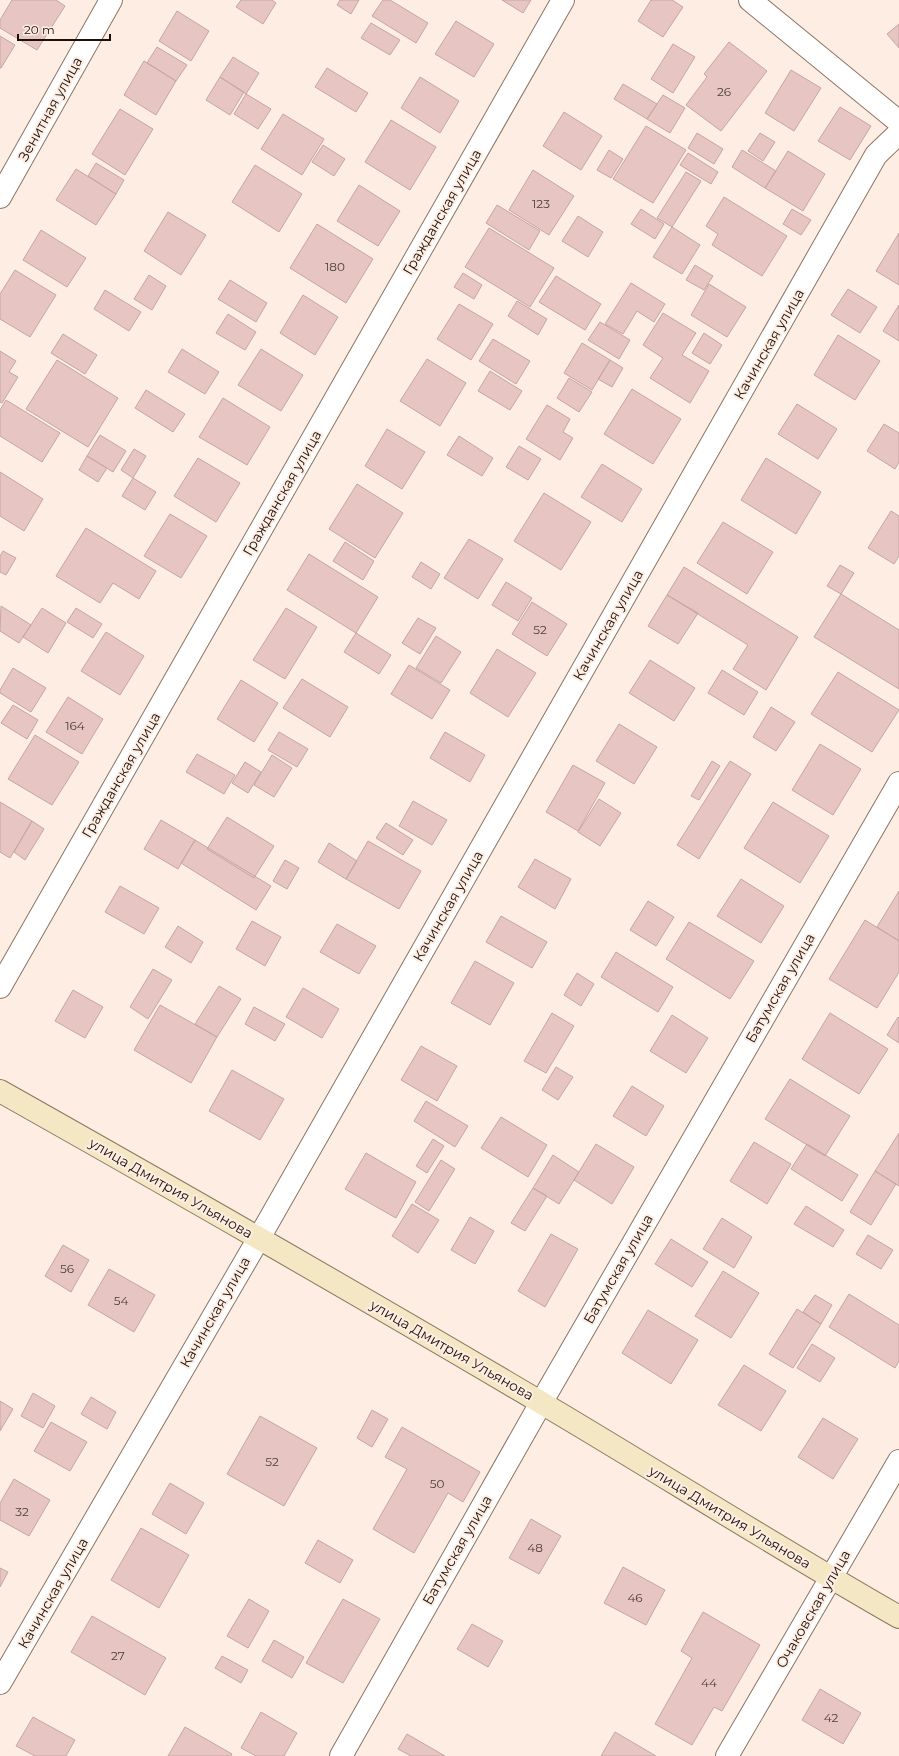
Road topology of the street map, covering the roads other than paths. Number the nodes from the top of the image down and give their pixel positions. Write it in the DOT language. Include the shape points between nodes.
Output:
graph roads {
  1 [pos="111,0"];
  2 [pos="563,0"];
  3 [pos="750,0"];
  4 [pos="899,122"];
  5 [pos="899,133"];
  6 [pos="0,197"];
  7 [pos="899,783"];
  8 [pos="0,987"];
  9 [pos="0,1091"];
  10 [pos="259,1238"];
  11 [pos="541,1402"];
  12 [pos="899,1462"];
  13 [pos="830,1578"];
  14 [pos="899,1617"];
  15 [pos="0,1683"];
  16 [pos="340,1756"];
  17 [pos="727,1756"];
  1 -- 6 [label="street, Зенитная улица"];
  2 -- 8 [label="street, Гражданская улица"];
  3 -- 4 [label="street"];
  5 -- 10 [label="street, Качинская улица" via="876,155"];
  7 -- 11 [label="street, Батумская улица"];
  9 -- 10 [label="main road, улица Дмитрия Ульянова"];
  10 -- 11 [label="main road, улица Дмитрия Ульянова"];
  10 -- 15 [label="street, Качинская улица"];
  11 -- 13 [label="main road, улица Дмитрия Ульянова"];
  11 -- 16 [label="street, Батумская улица"];
  12 -- 13 [label="street, Очаковская улица"];
  13 -- 14 [label="main road, улица Дмитрия Ульянова"];
  13 -- 17 [label="street, Очаковская улица"];
}
